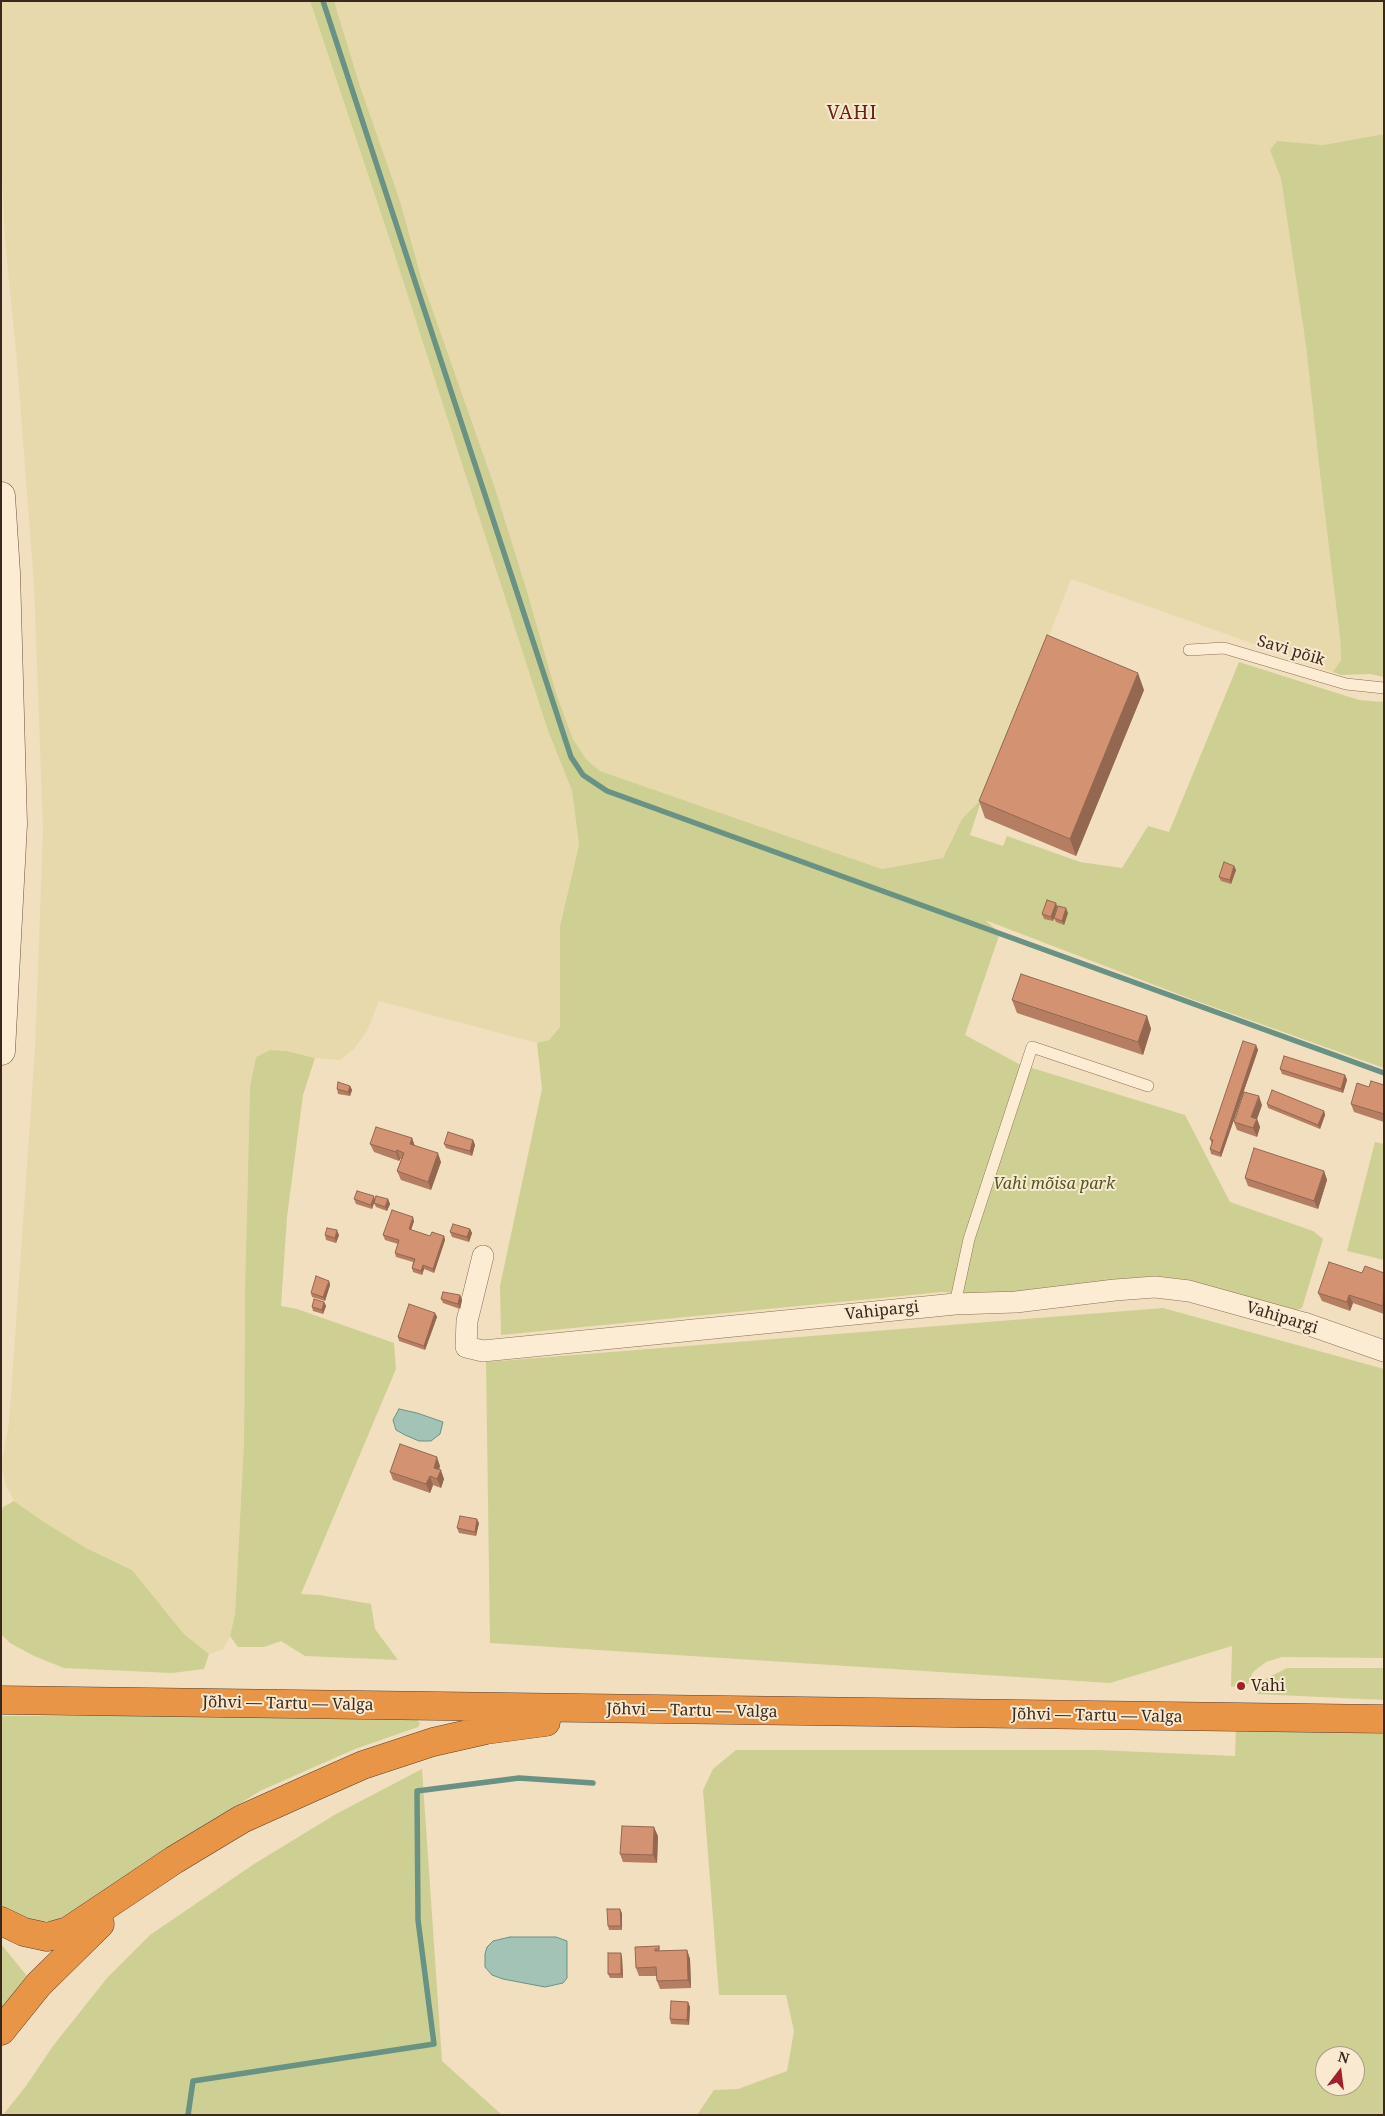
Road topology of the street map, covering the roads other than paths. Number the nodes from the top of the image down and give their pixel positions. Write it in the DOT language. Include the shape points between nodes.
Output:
graph roads {
  1 [pos="1,496"];
  2 [pos="1189,650"];
  3 [pos="1384,688"];
  4 [pos="1,1050"];
  5 [pos="1148,1086"];
  6 [pos="483,1256"];
  7 [pos="955,1304"];
  8 [pos="1384,1351"];
  9 [pos="5,1698"];
  10 [pos="672,1710"];
  11 [pos="1384,1719"];
  12 [pos="174,1860"];
  13 [pos="1,1921"];
  14 [pos="1,2030"];
  1 -- 4 [label="main road" via="13,824"];
  2 -- 3 [label="lane, Savi põik" via="1224,648 1346,684"];
  5 -- 7 [label="lane" via="1032,1047 969,1239"];
  6 -- 7 [label="street, Vahipargi" via="466,1330 466,1347 482,1351"];
  7 -- 8 [label="street, Vahipargi" via="1016,1302 1155,1287 1189,1291 1304,1323"];
  9 -- 10 [label="highway, Jõhvi — Tartu — Valga"];
  10 -- 11 [label="highway, Jõhvi — Tartu — Valga"];
  10 -- 12 [label="highway" via="552,1721 486,1730 433,1742 363,1765 242,1819"];
  12 -- 13 [label="highway" via="68,1931 47,1937 24,1932"];
  12 -- 14 [label="highway" via="98,1926 39,1984"];
}
